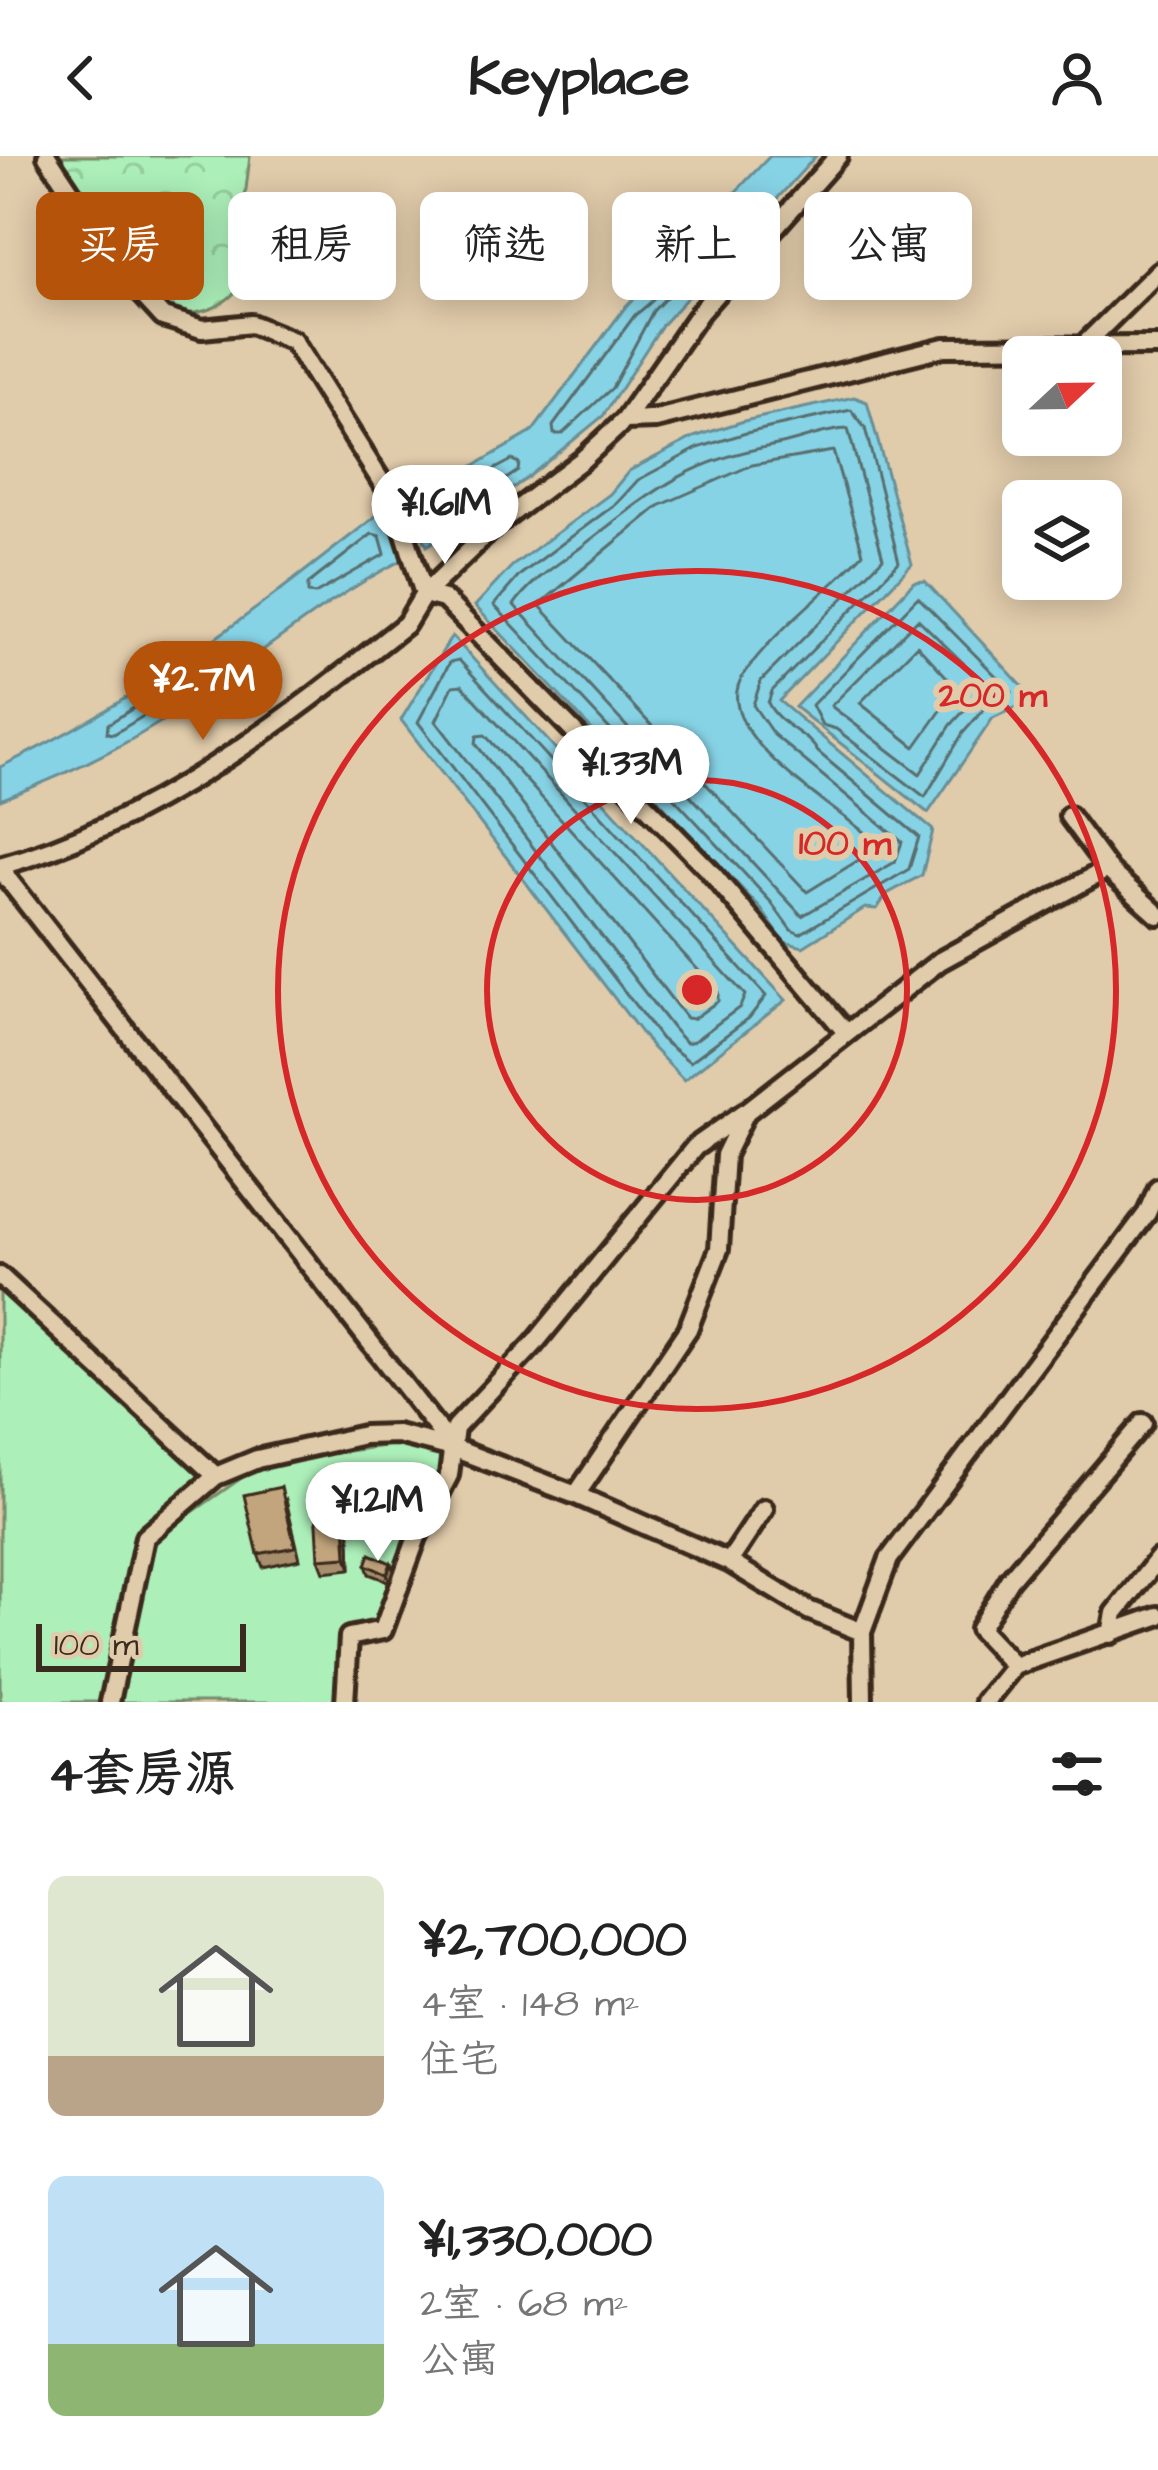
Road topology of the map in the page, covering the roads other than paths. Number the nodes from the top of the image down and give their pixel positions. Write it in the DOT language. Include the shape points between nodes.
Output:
graph roads {
  1 [pos="47,156"];
  2 [pos="838,156"];
  3 [pos="1158,272"];
  4 [pos="1094,336"];
  5 [pos="1122,344"];
  6 [pos="1002,345"];
  7 [pos="1158,346"];
  8 [pos="625,420"];
  9 [pos="424,594"];
  10 [pos="1070,816"];
  11 [pos="2,866"];
  12 [pos="1108,869"];
  13 [pos="1158,915"];
  14 [pos="845,1031"];
  15 [pos="746,1112"];
  16 [pos="1158,1188"];
  17 [pos="0,1276"];
  18 [pos="1143,1423"];
  19 [pos="453,1448"];
  20 [pos="216,1476"];
  21 [pos="576,1495"];
  22 [pos="764,1510"];
  23 [pos="1158,1559"];
  24 [pos="729,1562"];
  25 [pos="1158,1616"];
  26 [pos="862,1632"];
  27 [pos="1111,1634"];
  28 [pos="1014,1666"];
  29 [pos="110,1702"];
  30 [pos="345,1702"];
  31 [pos="863,1702"];
  32 [pos="985,1702"];
  1 -- 9 [label="street" via="163,317 202,329 251,324 293,341 396,505"];
  2 -- 8 [label="street" via="700,312"];
  3 -- 4 [label="street"];
  5 -- 7 [label="street"];
  6 -- 8 [label="street" via="944,347"];
  8 -- 9 [label="street"];
  9 -- 11 [label="street" via="406,624 221,763 48,853"];
  9 -- 14 [label="street" via="444,599 709,870"];
  10 -- 12 [label="street"];
  11 -- 19 [label="street"];
  12 -- 13 [label="street"];
  12 -- 14 [label="street" via="940,962"];
  14 -- 15 [label="street"];
  15 -- 19 [label="street" via="695,1147 455,1427"];
  15 -- 21 [label="street" via="725,1156 719,1250 688,1329"];
  16 -- 26 [label="street" via="889,1559"];
  17 -- 20 [label="street"];
  18 -- 28 [label="street" via="1009,1580 979,1629"];
  19 -- 20 [label="street" via="364,1435"];
  19 -- 21 [label="street"];
  19 -- 30 [label="street" via="383,1630 349,1637"];
  20 -- 29 [label="street" via="145,1537"];
  21 -- 24 [label="street"];
  22 -- 24 [label="street"];
  23 -- 27 [label="street" via="1115,1613"];
  24 -- 26 [label="street"];
  25 -- 27 [label="street"];
  26 -- 31 [label="street"];
  27 -- 28 [label="street"];
  28 -- 32 [label="street"];
}
